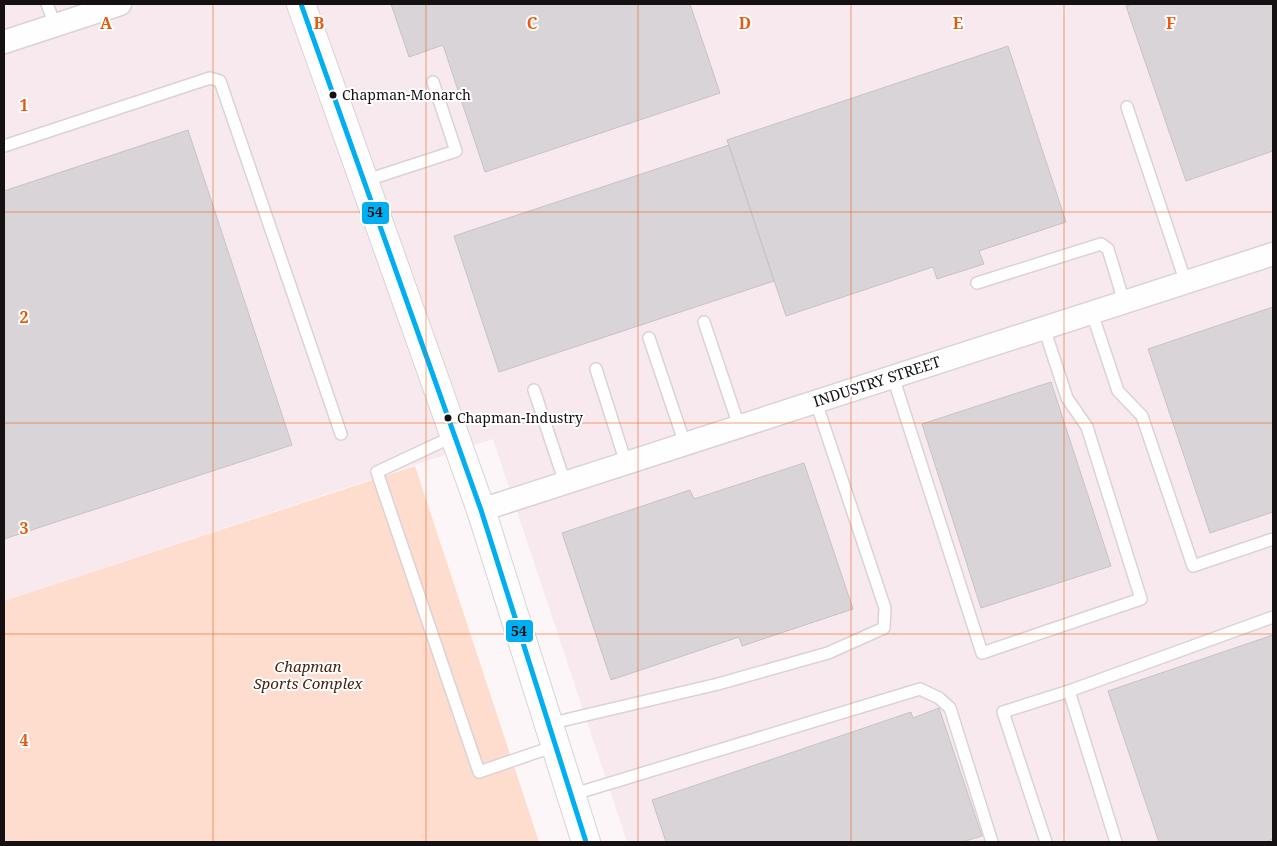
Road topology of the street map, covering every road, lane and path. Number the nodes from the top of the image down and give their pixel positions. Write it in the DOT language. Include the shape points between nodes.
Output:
graph roads {
  1 [pos="48,4"];
  2 [pos="120,4"];
  3 [pos="301,4"];
  4 [pos="56,25"];
  5 [pos="4,42"];
  6 [pos="433,82"];
  7 [pos="1127,107"];
  8 [pos="4,146"];
  9 [pos="364,181"];
  10 [pos="1273,254"];
  11 [pos="1186,283"];
  12 [pos="977,284"];
  13 [pos="1124,302"];
  14 [pos="1092,313"];
  15 [pos="704,322"];
  16 [pos="1044,328"];
  17 [pos="649,338"];
  18 [pos="596,369"];
  19 [pos="892,377"];
  20 [pos="534,390"];
  21 [pos="816,402"];
  22 [pos="739,426"];
  23 [pos="341,434"];
  24 [pos="454,436"];
  25 [pos="685,444"];
  26 [pos="626,462"];
  27 [pos="564,483"];
  28 [pos="481,510"];
  29 [pos="1273,539"];
  30 [pos="1273,617"];
  31 [pos="1069,691"];
  32 [pos="552,735"];
  33 [pos="571,795"];
  34 [pos="586,842"];
  35 [pos="992,842"];
  36 [pos="1046,842"];
  37 [pos="1116,842"];
  1 -- 4 [label="lane"];
  2 -- 4 [label="street"];
  3 -- 9 [label="main road"];
  4 -- 5 [label="street"];
  6 -- 9 [label="lane" via="456,151"];
  7 -- 11 [label="lane"];
  8 -- 23 [label="lane" via="210,78 220,81"];
  9 -- 24 [label="main road"];
  10 -- 11 [label="street, INDUSTRY STREET"];
  11 -- 13 [label="street, INDUSTRY STREET"];
  12 -- 13 [label="lane" via="1101,244 1108,249"];
  13 -- 14 [label="street, INDUSTRY STREET"];
  14 -- 16 [label="street, INDUSTRY STREET"];
  14 -- 29 [label="lane" via="1118,391 1142,416 1193,566"];
  15 -- 22 [label="lane"];
  16 -- 19 [label="street, INDUSTRY STREET"];
  16 -- 19 [label="lane" via="1067,398 1087,427 1141,599 982,653"];
  17 -- 25 [label="lane"];
  18 -- 26 [label="lane"];
  19 -- 21 [label="street, INDUSTRY STREET"];
  20 -- 27 [label="lane"];
  21 -- 22 [label="street, INDUSTRY STREET"];
  21 -- 32 [label="lane" via="885,608 884,628 828,653"];
  22 -- 25 [label="street, INDUSTRY STREET"];
  24 -- 28 [label="main road"];
  24 -- 32 [label="lane" via="377,472 478,772"];
  25 -- 26 [label="street, INDUSTRY STREET"];
  26 -- 27 [label="street, INDUSTRY STREET"];
  27 -- 28 [label="street, INDUSTRY STREET"];
  28 -- 32 [label="main road"];
  30 -- 31 [label="lane"];
  31 -- 36 [label="lane" via="1003,712"];
  31 -- 37 [label="lane"];
  32 -- 33 [label="main road"];
  33 -- 34 [label="main road"];
  33 -- 35 [label="lane" via="920,689 939,698 950,708"];
}
